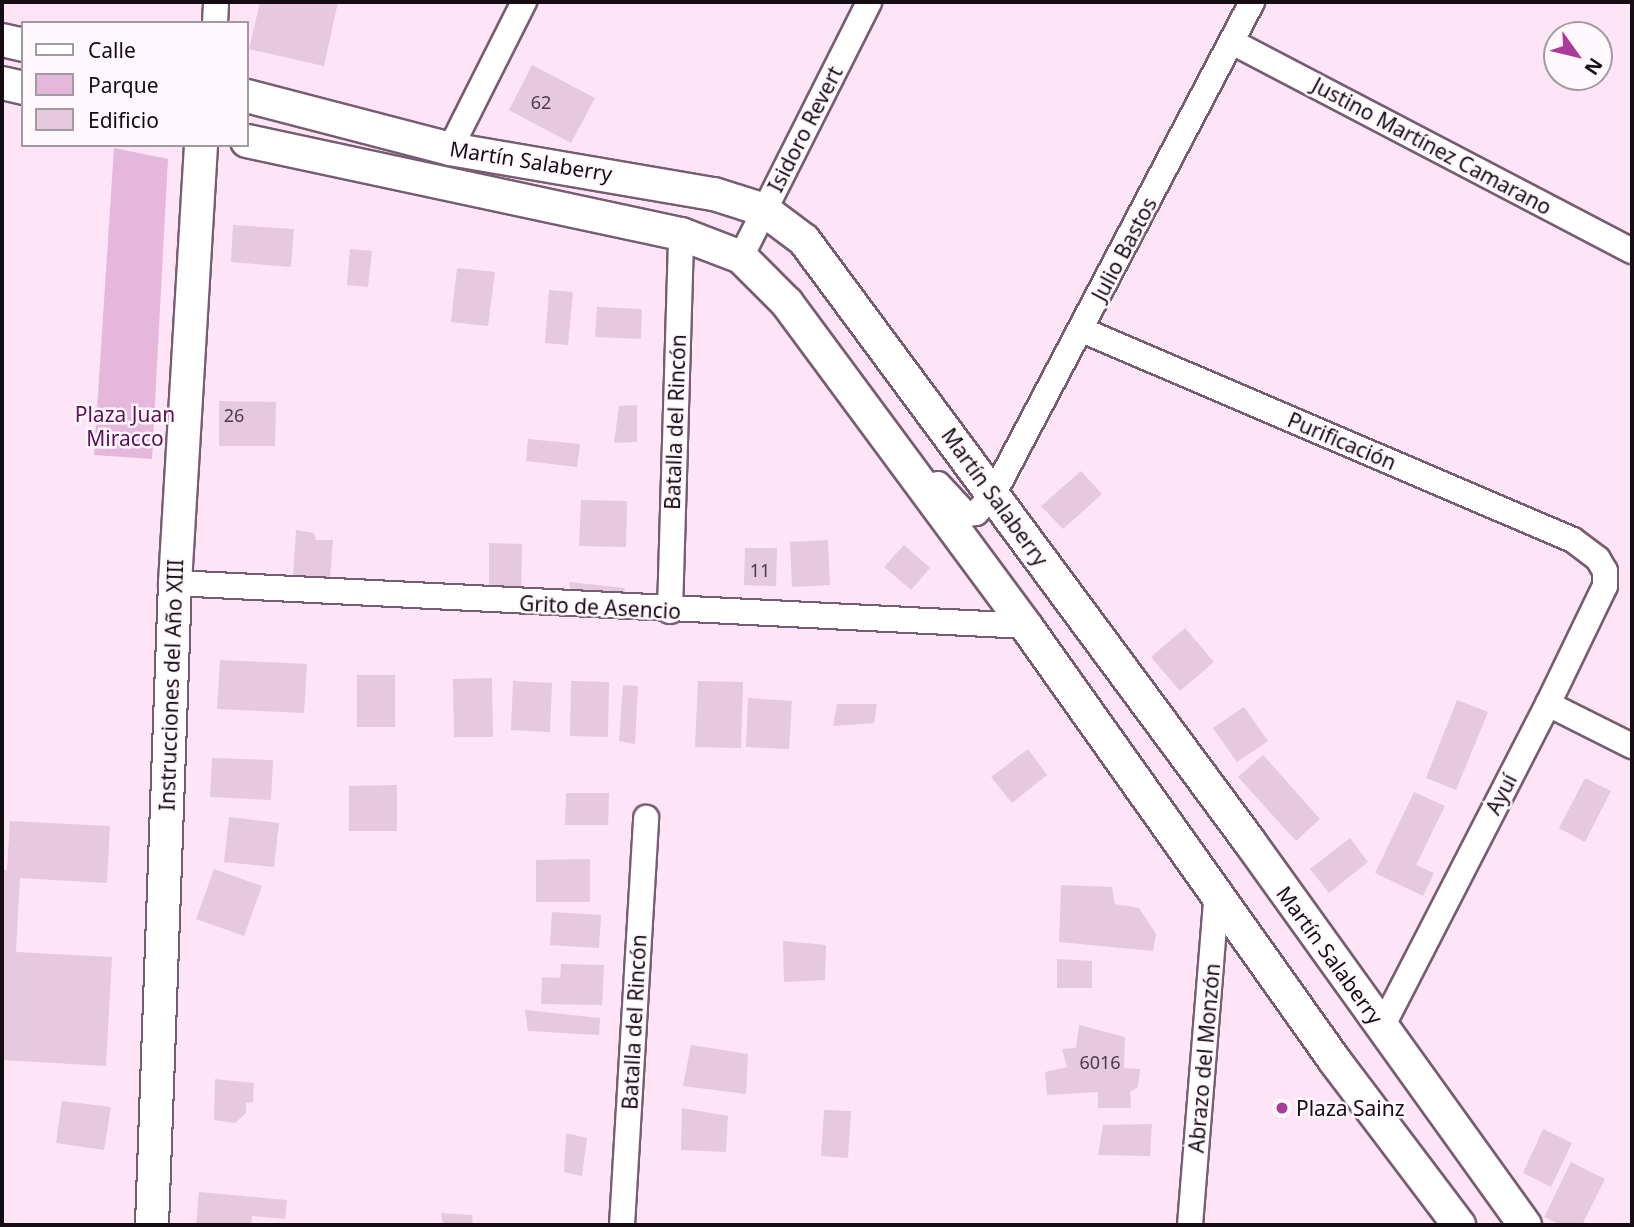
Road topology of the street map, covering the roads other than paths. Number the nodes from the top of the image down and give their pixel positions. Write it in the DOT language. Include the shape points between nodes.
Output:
graph roads {
  1 [pos="216,2"];
  2 [pos="524,2"];
  3 [pos="869,2"];
  4 [pos="1252,2"];
  5 [pos="215,21"];
  6 [pos="2,40"];
  7 [pos="1232,42"];
  8 [pos="21,45"];
  9 [pos="2,83"];
  10 [pos="21,88"];
  11 [pos="248,96"];
  12 [pos="248,141"];
  13 [pos="201,147"];
  14 [pos="450,149"];
  15 [pos="764,210"];
  16 [pos="681,234"];
  17 [pos="1632,251"];
  18 [pos="741,257"];
  19 [pos="1082,330"];
  20 [pos="864,409"];
  21 [pos="993,495"];
  22 [pos="1598,559"];
  23 [pos="174,583"];
  24 [pos="670,611"];
  25 [pos="1026,626"];
  26 [pos="1548,704"];
  27 [pos="1632,746"];
  28 [pos="646,818"];
  29 [pos="1217,891"];
  30 [pos="1382,1027"];
  31 [pos="152,1225"];
  32 [pos="622,1225"];
  33 [pos="1190,1225"];
  34 [pos="1459,1225"];
  35 [pos="1525,1225"];
  1 -- 5 [label="street"];
  2 -- 14 [label="street"];
  3 -- 15 [label="street, Isidoro Revert"];
  4 -- 7 [label="street, Julio Bastos"];
  6 -- 8 [label="street"];
  7 -- 17 [label="street, Justino Martínez Camarano"];
  7 -- 19 [label="street, Julio Bastos"];
  9 -- 10 [label="street"];
  11 -- 14 [label="street, Martín Salaberry"];
  12 -- 16 [label="street, Martín Salaberry"];
  13 -- 23 [label="street, Instrucciones del Año XIII"];
  14 -- 15 [label="street, Martín Salaberry" via="647,180"];
  15 -- 18 [label="street, Isidoro Revert"];
  15 -- 21 [label="street, Martín Salaberry" via="804,240 824,262"];
  16 -- 18 [label="street, Martín Salaberry"];
  16 -- 24 [label="street, Batalla del Rincón"];
  18 -- 20 [label="street, Martín Salaberry" via="787,303"];
  19 -- 21 [label="street, Julio Bastos"];
  19 -- 22 [label="street, Purificación" via="1573,540"];
  20 -- 21 [label="street" via="902,437 966,514 976,513"];
  20 -- 25 [label="street, Martín Salaberry"];
  21 -- 30 [label="street, Martín Salaberry"];
  22 -- 26 [label="street, Ayuí" via="1605,586"];
  23 -- 24 [label="street, Grito de Asencio"];
  23 -- 31 [label="street, Instrucciones del Año XIII"];
  24 -- 25 [label="street, Grito de Asencio"];
  25 -- 29 [label="street, Martín Salaberry"];
  26 -- 27 [label="street"];
  26 -- 30 [label="street, Ayuí"];
  28 -- 32 [label="street, Batalla del Rincón"];
  29 -- 33 [label="street, Abrazo del Monzón"];
  29 -- 34 [label="street, Martín Salaberry" via="1335,1061"];
  30 -- 35 [label="street, Martín Salaberry"];
}
